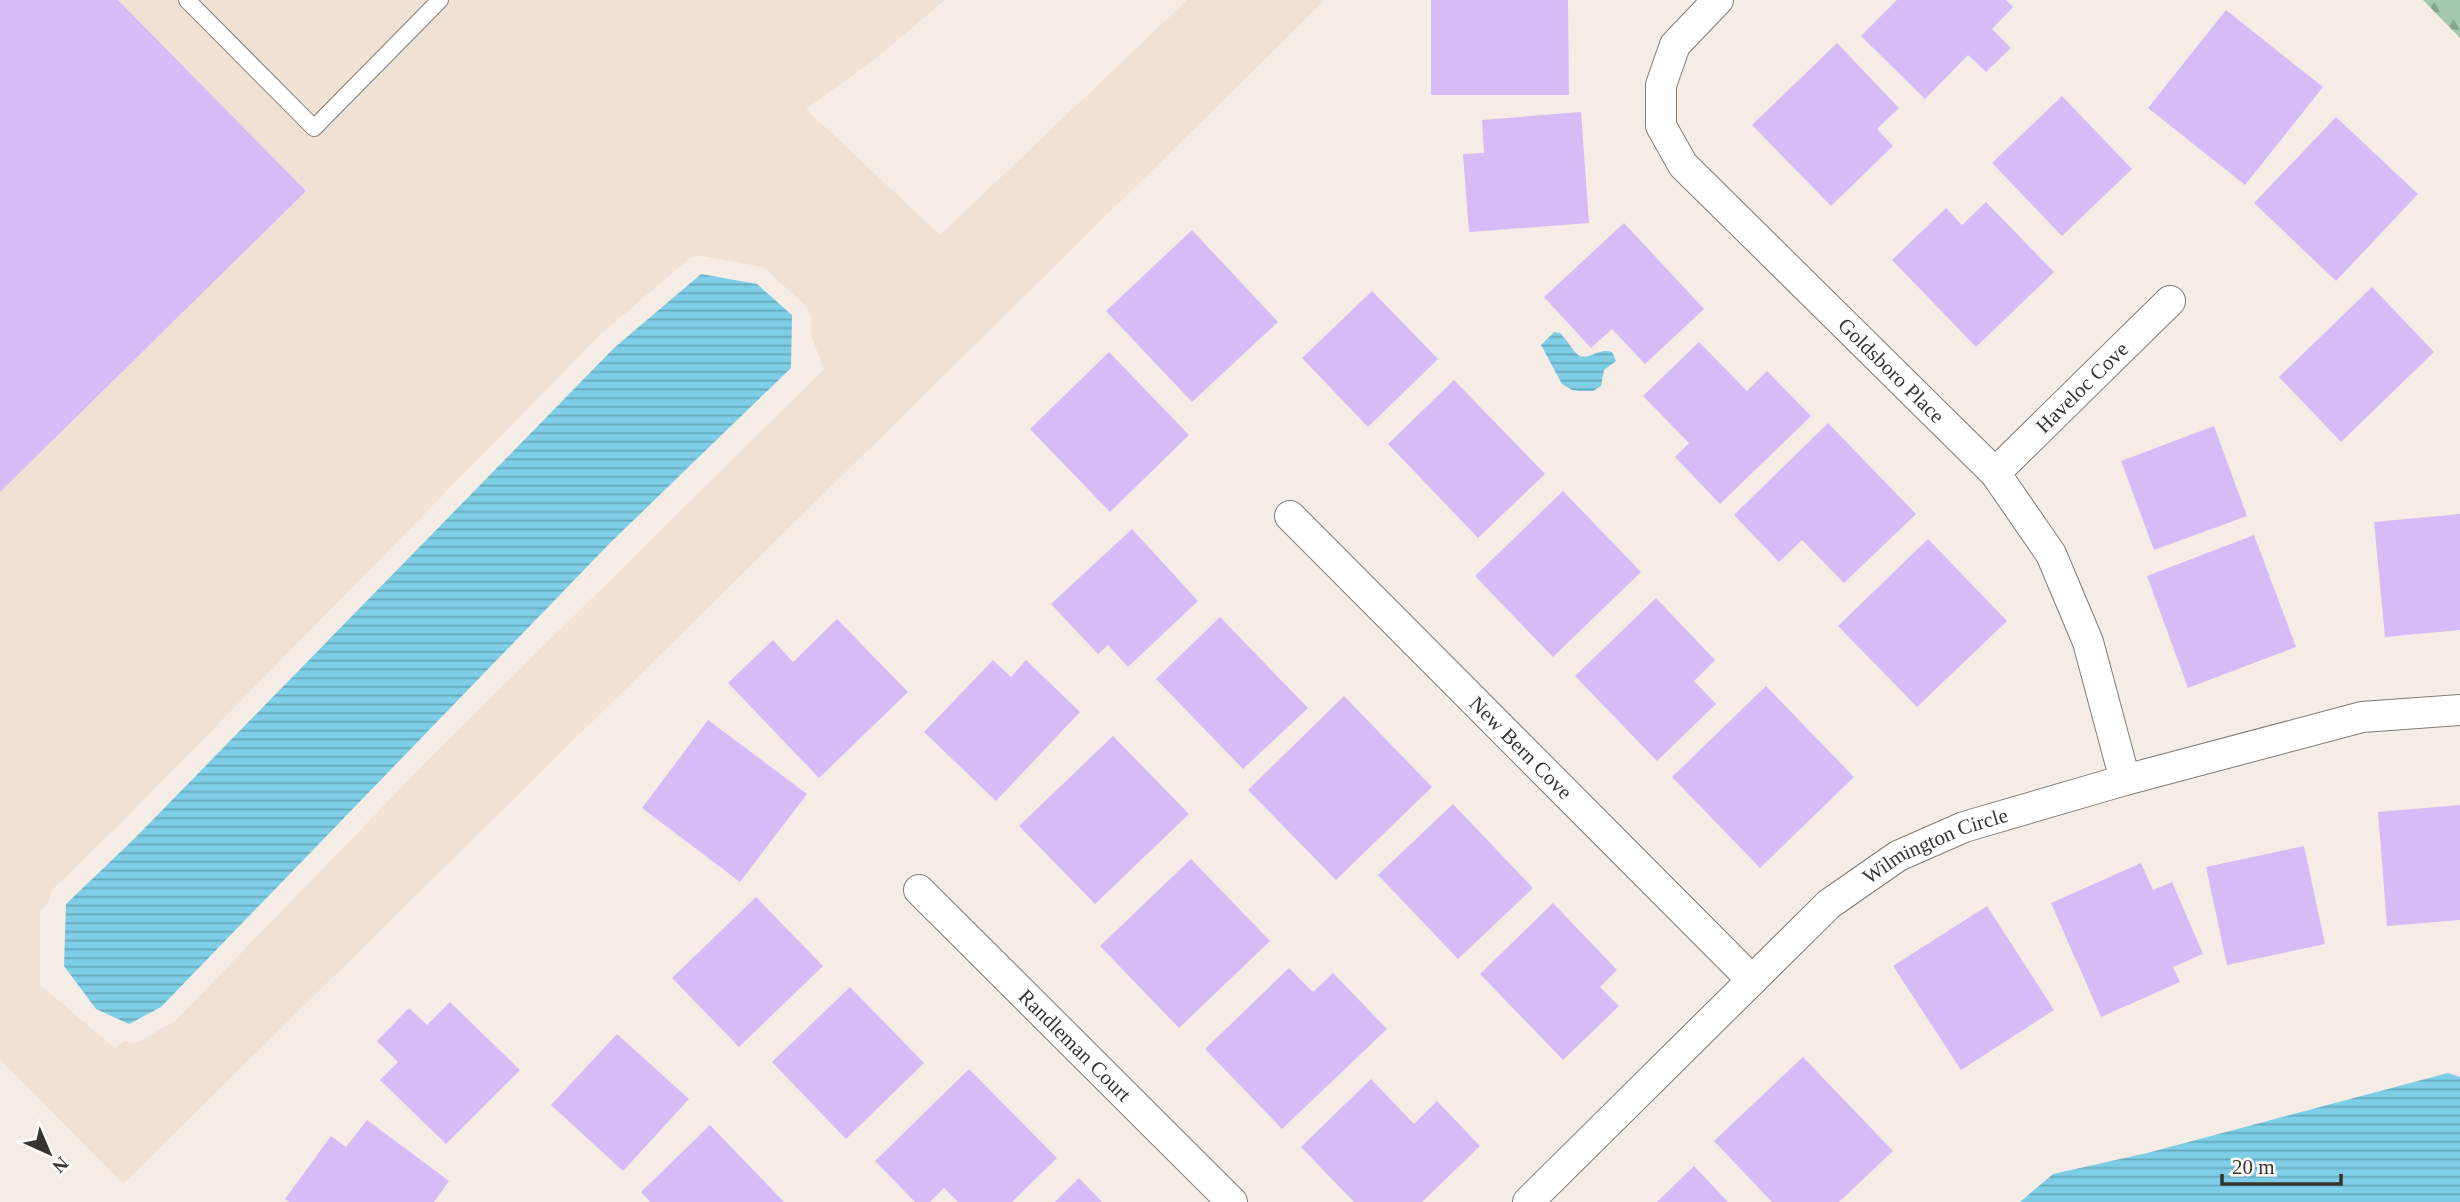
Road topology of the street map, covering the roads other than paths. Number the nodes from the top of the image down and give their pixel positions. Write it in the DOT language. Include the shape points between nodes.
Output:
graph roads {
  1 [pos="187,0"];
  2 [pos="440,0"];
  3 [pos="1718,0"];
  4 [pos="2170,301"];
  5 [pos="1995,473"];
  6 [pos="1290,516"];
  7 [pos="2460,710"];
  8 [pos="2125,780"];
  9 [pos="919,890"];
  10 [pos="1752,980"];
  11 [pos="1232,1202"];
  12 [pos="1528,1202"];
  1 -- 2 [label="lane" via="314,128"];
  3 -- 5 [label="street, Goldsboro Place" via="1675,45 1661,85 1661,126 1683,165"];
  4 -- 5 [label="street, Haveloc Cove"];
  5 -- 8 [label="street, Goldsboro Place" via="2051,554 2088,642"];
  6 -- 10 [label="street, New Bern Cove"];
  7 -- 8 [label="street, Wilmington Circle" via="2362,717"];
  8 -- 10 [label="street, Wilmington Circle" via="1964,827 1898,856 1829,904"];
  9 -- 11 [label="street, Randleman Court"];
  10 -- 12 [label="street, Wilmington Circle"];
}
